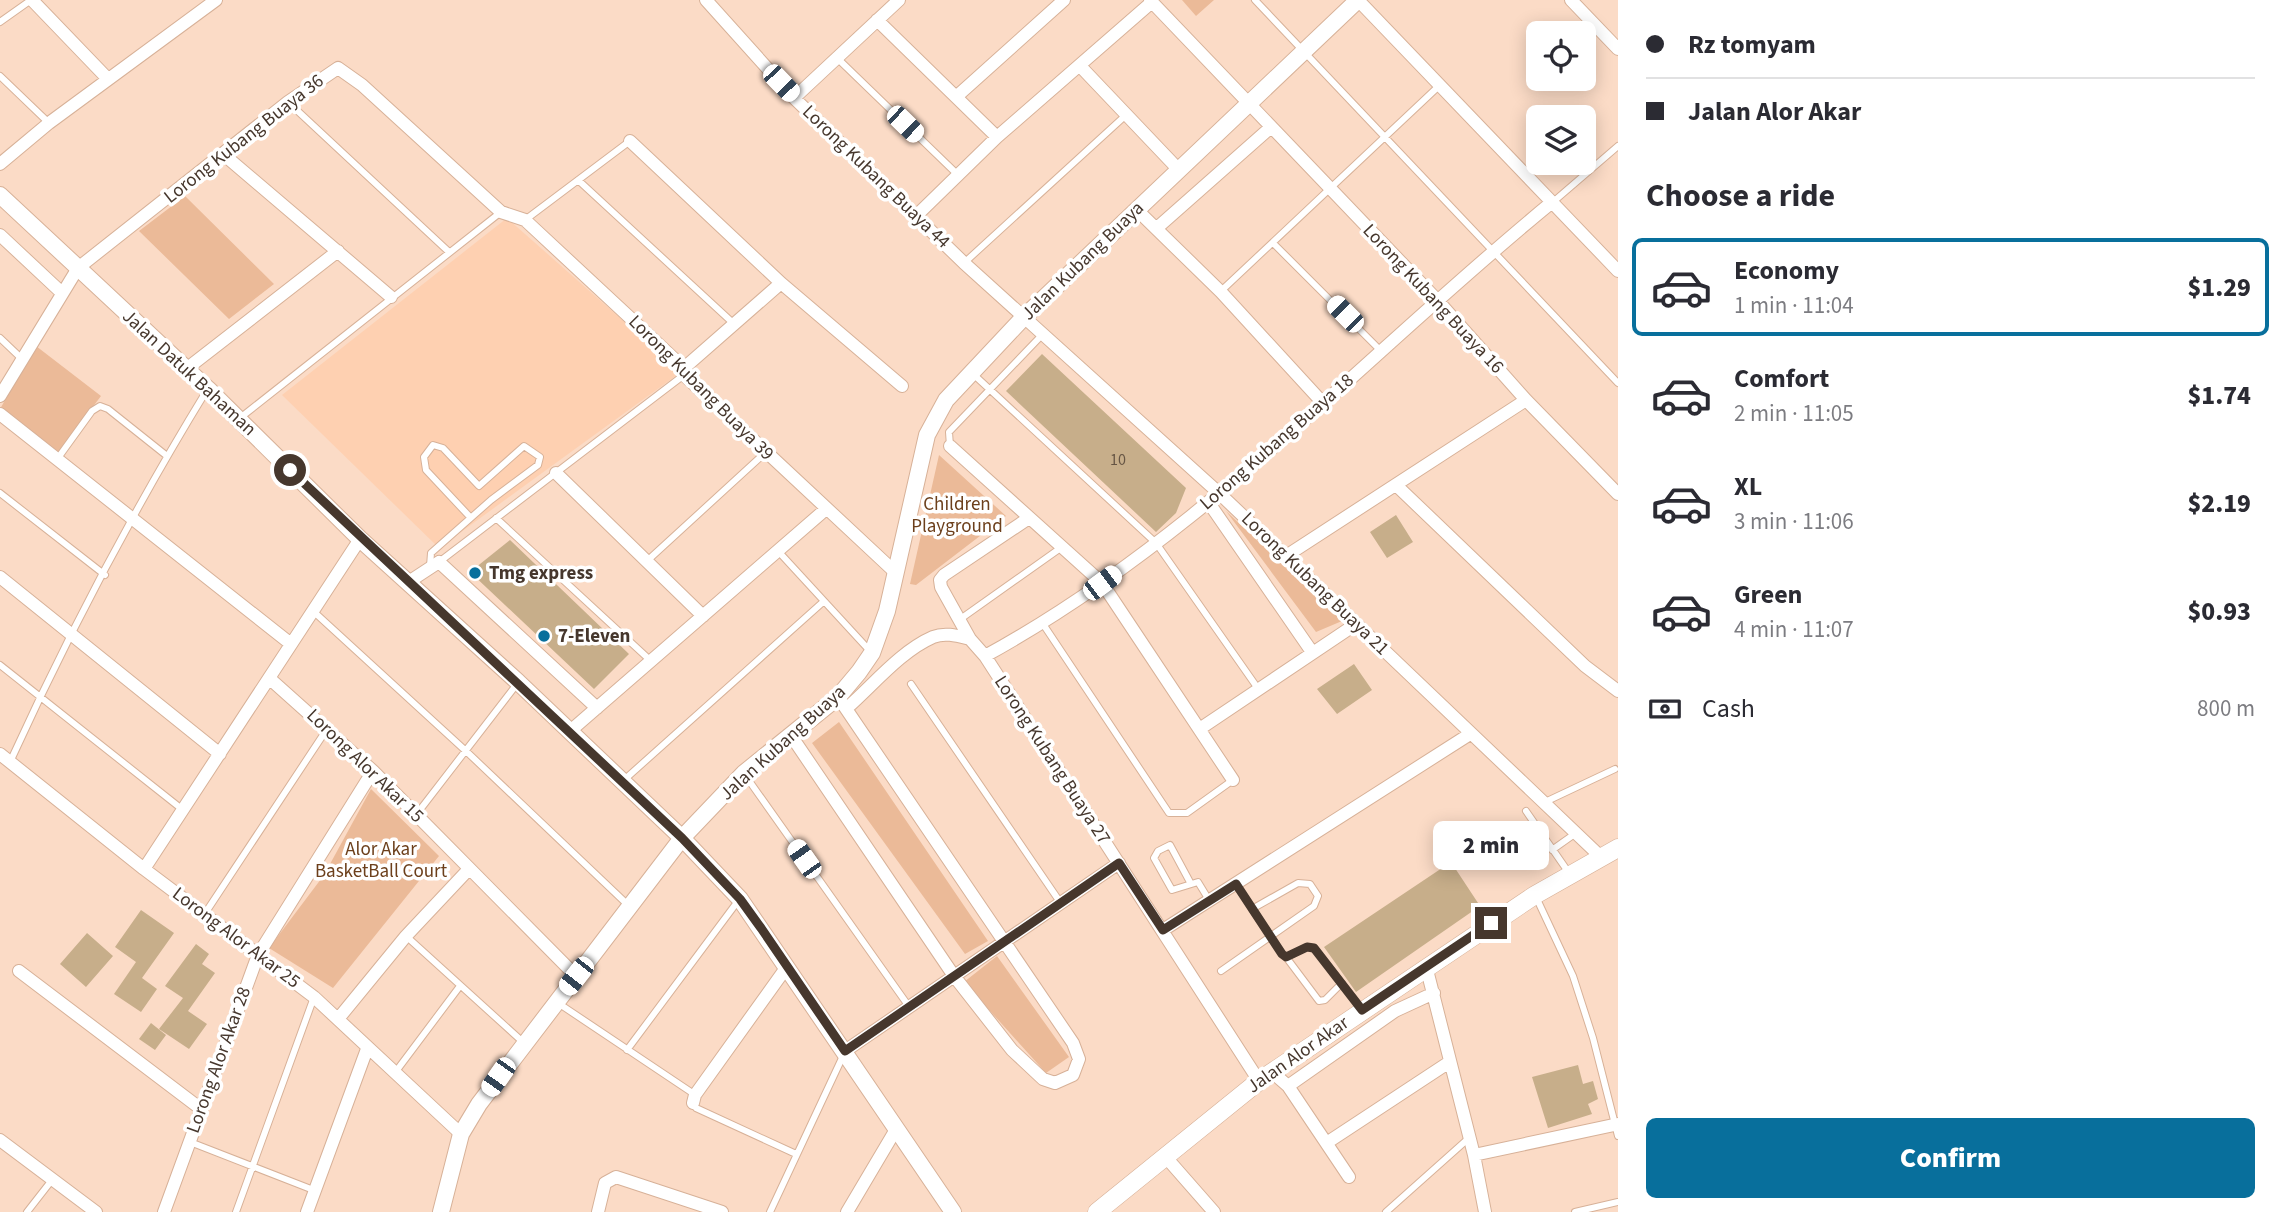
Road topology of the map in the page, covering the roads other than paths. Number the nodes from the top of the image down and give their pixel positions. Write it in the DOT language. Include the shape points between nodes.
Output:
graph roads {
  1 [pos="31,0"];
  2 [pos="216,0"];
  3 [pos="706,0"];
  4 [pos="899,0"];
  5 [pos="1064,0"];
  6 [pos="1255,0"];
  7 [pos="1358,0"];
  8 [pos="1151,1"];
  9 [pos="1577,2"];
  10 [pos="877,20"];
  11 [pos="0,22"];
  12 [pos="1618,49"];
  13 [pos="1304,51"];
  14 [pos="836,57"];
  15 [pos="1081,66"];
  16 [pos="0,76"];
  17 [pos="108,79"];
  18 [pos="1441,83"];
  19 [pos="956,97"];
  20 [pos="794,98"];
  21 [pos="288,102"];
  22 [pos="1247,103"];
  23 [pos="1126,115"];
  24 [pos="49,123"];
  25 [pos="1270,128"];
  26 [pos="1386,136"];
  27 [pos="997,137"];
  28 [pos="629,141"];
  29 [pos="1615,149"];
  30 [pos="223,154"];
  31 [pos="1618,158"];
  32 [pos="0,164"];
  33 [pos="1179,170"];
  34 [pos="957,174"];
  35 [pos="578,180"];
  36 [pos="1329,188"];
  37 [pos="0,195"];
  38 [pos="1551,203"];
  39 [pos="1137,210"];
  40 [pos="501,212"];
  41 [pos="917,215"];
  42 [pos="525,220"];
  43 [pos="1158,227"];
  44 [pos="0,235"];
  45 [pos="1273,243"];
  46 [pos="1493,250"];
  47 [pos="338,251"];
  48 [pos="449,252"];
  49 [pos="964,264"];
  50 [pos="78,268"];
  51 [pos="1618,271"];
  52 [pos="781,283"];
  53 [pos="1221,292"];
  54 [pos="62,293"];
  55 [pos="391,297"];
  56 [pos="1438,301"];
  57 [pos="1023,318"];
  58 [pos="733,323"];
  59 [pos="1042,335"];
  60 [pos="0,338"];
  61 [pos="1381,351"];
  62 [pos="21,358"];
  63 [pos="185,370"];
  64 [pos="684,371"];
  65 [pos="971,372"];
  66 [pos="1618,383"];
  67 [pos="902,386"];
  68 [pos="208,389"];
  69 [pos="989,390"];
  70 [pos="0,396"];
  71 [pos="1526,400"];
  72 [pos="1322,402"];
  73 [pos="0,414"];
  74 [pos="239,419"];
  75 [pos="950,446"];
  76 [pos="766,452"];
  77 [pos="167,456"];
  78 [pos="57,459"];
  79 [pos="556,473"];
  80 [pos="480,486"];
  81 [pos="1397,486"];
  82 [pos="1616,488"];
  83 [pos="0,493"];
  84 [pos="1220,494"];
  85 [pos="491,500"];
  86 [pos="1209,503"];
  87 [pos="826,509"];
  88 [pos="470,517"];
  89 [pos="496,518"];
  90 [pos="1029,518"];
  91 [pos="133,519"];
  92 [pos="360,539"];
  93 [pos="1156,543"];
  94 [pos="1062,547"];
  95 [pos="778,551"];
  96 [pos="1286,556"];
  97 [pos="647,561"];
  98 [pos="435,564"];
  99 [pos="897,573"];
  100 [pos="105,575"];
  101 [pos="0,578"];
  102 [pos="407,583"];
  103 [pos="1102,583"];
  104 [pos="823,602"];
  105 [pos="313,611"];
  106 [pos="703,616"];
  107 [pos="959,620"];
  108 [pos="1043,624"];
  109 [pos="1356,624"];
  110 [pos="73,636"];
  111 [pos="970,639"];
  112 [pos="290,644"];
  113 [pos="1312,652"];
  114 [pos="872,653"];
  115 [pos="985,656"];
  116 [pos="651,661"];
  117 [pos="0,665"];
  118 [pos="269,678"];
  119 [pos="519,682"];
  120 [pos="911,684"];
  121 [pos="1259,690"];
  122 [pos="1618,691"];
  123 [pos="40,697"];
  124 [pos="843,702"];
  125 [pos="597,708"];
  126 [pos="328,728"];
  127 [pos="1201,728"];
  128 [pos="569,732"];
  129 [pos="790,734"];
  130 [pos="1470,734"];
  131 [pos="467,752"];
  132 [pos="220,754"];
  133 [pos="5,758"];
  134 [pos="1615,769"];
  135 [pos="373,771"];
  136 [pos="744,773"];
  137 [pos="1233,780"];
  138 [pos="622,782"];
  139 [pos="1543,803"];
  140 [pos="183,810"];
  141 [pos="1526,811"];
  142 [pos="416,815"];
  143 [pos="1576,833"];
  144 [pos="682,838"];
  145 [pos="1618,848"];
  146 [pos="1552,850"];
  147 [pos="1601,857"];
  148 [pos="1119,863"];
  149 [pos="144,869"];
  150 [pos="469,869"];
  151 [pos="1570,875"];
  152 [pos="1191,884"];
  153 [pos="1236,884"];
  154 [pos="1535,895"];
  155 [pos="740,899"];
  156 [pos="1209,901"];
  157 [pos="1060,902"];
  158 [pos="628,905"];
  159 [pos="1252,909"];
  160 [pos="204,915"];
  161 [pos="1163,930"];
  162 [pos="406,936"];
  163 [pos="1270,937"];
  164 [pos="1004,942"];
  165 [pos="258,956"];
  166 [pos="1286,957"];
  167 [pos="1426,966"];
  168 [pos="786,968"];
  169 [pos="19,971"];
  170 [pos="1222,971"];
  171 [pos="576,976"];
  172 [pos="954,976"];
  173 [pos="1342,983"];
  174 [pos="460,986"];
  175 [pos="1387,993"];
  176 [pos="1434,993"];
  177 [pos="314,998"];
  178 [pos="556,1002"];
  179 [pos="910,1008"];
  180 [pos="1362,1010"];
  181 [pos="1395,1011"];
  182 [pos="338,1019"];
  183 [pos="524,1043"];
  184 [pos="367,1049"];
  185 [pos="627,1050"];
  186 [pos="845,1051"];
  187 [pos="1448,1063"];
  188 [pos="394,1074"];
  189 [pos="1266,1076"];
  190 [pos="1288,1086"];
  191 [pos="694,1099"];
  192 [pos="201,1109"];
  193 [pos="1617,1128"];
  194 [pos="895,1131"];
  195 [pos="461,1134"];
  196 [pos="1469,1138"];
  197 [pos="0,1140"];
  198 [pos="189,1142"];
  199 [pos="1328,1142"];
  200 [pos="796,1154"];
  201 [pos="1164,1155"];
  202 [pos="1474,1155"];
  203 [pos="253,1165"];
  204 [pos="1349,1177"];
  205 [pos="53,1178"];
  206 [pos="316,1191"];
  207 [pos="1618,1202"];
  208 [pos="27,1212"];
  209 [pos="96,1212"];
  210 [pos="164,1212"];
  211 [pos="236,1212"];
  212 [pos="307,1212"];
  213 [pos="441,1212"];
  214 [pos="598,1212"];
  215 [pos="722,1212"];
  216 [pos="770,1212"];
  217 [pos="847,1212"];
  218 [pos="953,1212"];
  219 [pos="1097,1212"];
  220 [pos="1214,1212"];
  221 [pos="1386,1212"];
  222 [pos="1485,1212"];
  223 [pos="1575,1212"];
  1 -- 11 [label="lane"];
  1 -- 17 [label="street"];
  2 -- 17 [label="street"];
  3 -- 20 [label="street, Lorong Kubang Buaya 44"];
  4 -- 10 [label="street"];
  5 -- 19 [label="street"];
  6 -- 13 [label="lane"];
  7 -- 13 [label="street, Jalan Kubang Buaya"];
  7 -- 18 [label="street"];
  8 -- 15 [label="street"];
  8 -- 22 [label="street, Lorong Kubang Buaya 16"];
  9 -- 12 [label="street"];
  10 -- 14 [label="street"];
  10 -- 19 [label="street"];
  13 -- 22 [label="street, Jalan Kubang Buaya"];
  13 -- 26 [label="lane"];
  14 -- 20 [label="street"];
  14 -- 34 [label="lane"];
  15 -- 23 [label="street"];
  15 -- 27 [label="street"];
  16 -- 24 [label="lane"];
  17 -- 24 [label="street"];
  18 -- 26 [label="lane"];
  18 -- 38 [label="street"];
  19 -- 27 [label="street"];
  20 -- 41 [label="street, Lorong Kubang Buaya 44"];
  21 -- 30 [label="street, Lorong Kubang Buaya 36"];
  21 -- 40 [label="street, Lorong Kubang Buaya 36" via="328,73 338,68 347,72"];
  21 -- 48 [label="lane"];
  22 -- 25 [label="street, Lorong Kubang Buaya 16"];
  22 -- 33 [label="street, Jalan Kubang Buaya"];
  23 -- 33 [label="street"];
  23 -- 49 [label="lane"];
  24 -- 32 [label="street"];
  25 -- 36 [label="street, Lorong Kubang Buaya 16"];
  25 -- 43 [label="street"];
  26 -- 36 [label="lane"];
  26 -- 46 [label="lane"];
  27 -- 34 [label="street"];
  28 -- 35 [label="lane"];
  28 -- 52 [label="street"];
  29 -- 31 [label="lane"];
  29 -- 38 [label="lane"];
  30 -- 47 [label="street"];
  30 -- 50 [label="street, Lorong Kubang Buaya 36"];
  33 -- 39 [label="street, Jalan Kubang Buaya"];
  34 -- 41 [label="street"];
  35 -- 42 [label="lane"];
  35 -- 58 [label="lane"];
  36 -- 45 [label="lane"];
  36 -- 56 [label="street, Lorong Kubang Buaya 16"];
  37 -- 50 [label="street, Jalan Datuk Bahaman"];
  38 -- 46 [label="street, Lorong Kubang Buaya 18"];
  38 -- 51 [label="street"];
  39 -- 43 [label="street"];
  39 -- 57 [label="street, Jalan Kubang Buaya"];
  40 -- 42 [label="street, Lorong Kubang Buaya 39"];
  40 -- 48 [label="lane"];
  41 -- 49 [label="street, Lorong Kubang Buaya 44"];
  42 -- 64 [label="street, Lorong Kubang Buaya 39"];
  43 -- 53 [label="street"];
  44 -- 54 [label="street"];
  45 -- 53 [label="lane"];
  45 -- 61 [label="lane"];
  46 -- 56 [label="street, Lorong Kubang Buaya 18"];
  46 -- 66 [label="lane"];
  47 -- 55 [label="street"];
  47 -- 63 [label="street"];
  48 -- 55 [label="lane"];
  49 -- 57 [label="street, Lorong Kubang Buaya 44"];
  50 -- 54 [label="street, Lorong Kubang Buaya 36"];
  50 -- 63 [label="street, Jalan Datuk Bahaman"];
  52 -- 58 [label="street"];
  52 -- 67 [label="street"];
  53 -- 72 [label="street"];
  54 -- 62 [label="street, Lorong Kubang Buaya 36"];
  55 -- 74 [label="lane"];
  56 -- 61 [label="street, Lorong Kubang Buaya 18"];
  56 -- 71 [label="street, Lorong Kubang Buaya 16"];
  57 -- 59 [label="street, Lorong Kubang Buaya 21"];
  57 -- 65 [label="street, Jalan Kubang Buaya"];
  58 -- 64 [label="street"];
  59 -- 69 [label="lane"];
  59 -- 84 [label="street, Lorong Kubang Buaya 21"];
  60 -- 62 [label="lane"];
  61 -- 72 [label="street, Lorong Kubang Buaya 18"];
  62 -- 70 [label="street, Lorong Kubang Buaya 36"];
  63 -- 68 [label="street, Jalan Datuk Bahaman"];
  64 -- 76 [label="street, Lorong Kubang Buaya 39"];
  64 -- 79 [label="lane"];
  65 -- 69 [label="lane"];
  65 -- 99 [label="street, Jalan Kubang Buaya" via="946,400 927,435"];
  68 -- 74 [label="street, Jalan Datuk Bahaman"];
  68 -- 77 [label="lane"];
  69 -- 75 [label="lane" via="950,432"];
  69 -- 93 [label="lane"];
  71 -- 81 [label="street"];
  71 -- 82 [label="street, Lorong Kubang Buaya 16"];
  72 -- 84 [label="street, Lorong Kubang Buaya 18"];
  73 -- 78 [label="street"];
  74 -- 92 [label="street, Jalan Datuk Bahaman"];
  75 -- 90 [label="street"];
  76 -- 87 [label="street, Lorong Kubang Buaya 39"];
  76 -- 97 [label="lane"];
  77 -- 78 [label="lane" via="100,407 92,411"];
  77 -- 91 [label="lane"];
  78 -- 91 [label="street"];
  79 -- 89 [label="lane"];
  79 -- 97 [label="street"];
  80 -- 85 [label="lane"];
  80 -- 85 [label="lane" via="524,446 540,457 538,465"];
  80 -- 88 [label="lane" via="438,445 424,457 426,470"];
  81 -- 96 [label="street"];
  81 -- 122 [label="street" via="1585,666"];
  83 -- 100 [label="lane"];
  84 -- 86 [label="street, Lorong Kubang Buaya 18"];
  84 -- 96 [label="street, Lorong Kubang Buaya 21"];
  85 -- 88 [label="lane"];
  86 -- 93 [label="street, Lorong Kubang Buaya 18"];
  86 -- 113 [label="street"];
  87 -- 95 [label="street"];
  87 -- 99 [label="street, Lorong Kubang Buaya 39"];
  88 -- 98 [label="lane" via="432,553"];
  89 -- 98 [label="lane"];
  89 -- 116 [label="lane"];
  90 -- 94 [label="street"];
  90 -- 107 [label="street, Lorong Kubang Buaya 27" via="940,580"];
  91 -- 100 [label="lane"];
  91 -- 112 [label="street"];
  92 -- 102 [label="street, Jalan Datuk Bahaman"];
  92 -- 105 [label="street"];
  93 -- 103 [label="street, Lorong Kubang Buaya 18"];
  93 -- 121 [label="lane"];
  94 -- 103 [label="street"];
  94 -- 107 [label="lane"];
  95 -- 104 [label="lane"];
  95 -- 106 [label="street"];
  96 -- 109 [label="street, Lorong Kubang Buaya 21"];
  97 -- 106 [label="street"];
  98 -- 102 [label="street"];
  98 -- 125 [label="street"];
  99 -- 114 [label="street, Jalan Kubang Buaya"];
  100 -- 110 [label="lane"];
  101 -- 110 [label="street"];
  102 -- 119 [label="street, Jalan Datuk Bahaman"];
  103 -- 108 [label="street, Lorong Kubang Buaya 18"];
  103 -- 127 [label="street"];
  104 -- 114 [label="lane"];
  104 -- 138 [label="lane"];
  105 -- 112 [label="street"];
  105 -- 131 [label="lane"];
  106 -- 116 [label="street"];
  107 -- 111 [label="street, Lorong Kubang Buaya 27"];
  108 -- 115 [label="street, Lorong Kubang Buaya 18"];
  108 -- 137 [label="lane" via="1168,813 1187,813"];
  109 -- 113 [label="street"];
  109 -- 130 [label="street, Lorong Kubang Buaya 21"];
  110 -- 123 [label="lane"];
  110 -- 132 [label="street"];
  111 -- 115 [label="street, Lorong Kubang Buaya 27"];
  111 -- 124 [label="street" via="934,636"];
  112 -- 118 [label="street"];
  113 -- 121 [label="street"];
  114 -- 124 [label="street, Jalan Kubang Buaya"];
  115 -- 148 [label="street, Lorong Kubang Buaya 27"];
  116 -- 125 [label="street"];
  117 -- 123 [label="lane"];
  118 -- 126 [label="street, Lorong Alor Akar 15"];
  118 -- 132 [label="street"];
  119 -- 128 [label="street, Jalan Datuk Bahaman"];
  119 -- 131 [label="lane"];
  120 -- 157 [label="lane"];
  121 -- 127 [label="street"];
  123 -- 133 [label="lane"];
  123 -- 140 [label="lane"];
  124 -- 129 [label="street, Jalan Kubang Buaya"];
  124 -- 164 [label="street"];
  125 -- 128 [label="street"];
  126 -- 135 [label="street, Lorong Alor Akar 15"];
  126 -- 160 [label="lane"];
  127 -- 137 [label="street"];
  128 -- 138 [label="street, Jalan Datuk Bahaman"];
  129 -- 136 [label="street, Jalan Kubang Buaya"];
  129 -- 172 [label="street"];
  130 -- 139 [label="street, Lorong Kubang Buaya 21"];
  130 -- 153 [label="street"];
  131 -- 142 [label="lane"];
  131 -- 158 [label="lane"];
  132 -- 140 [label="street"];
  133 -- 149 [label="street, Lorong Alor Akar 25"];
  134 -- 139 [label="lane"];
  135 -- 142 [label="street, Lorong Alor Akar 15"];
  135 -- 165 [label="street, Lorong Alor Akar 28"];
  136 -- 144 [label="street, Jalan Kubang Buaya"];
  136 -- 179 [label="lane"];
  138 -- 144 [label="street, Jalan Datuk Bahaman"];
  139 -- 143 [label="street, Lorong Kubang Buaya 21"];
  140 -- 149 [label="street"];
  141 -- 146 [label="lane"];
  142 -- 150 [label="street, Lorong Alor Akar 15"];
  143 -- 146 [label="lane"];
  143 -- 147 [label="street, Lorong Kubang Buaya 21"];
  144 -- 155 [label="street, Jalan Datuk Bahaman"];
  144 -- 158 [label="street, Jalan Kubang Buaya"];
  145 -- 147 [label="main road, Jalan Alor Akar"];
  146 -- 151 [label="lane"];
  147 -- 151 [label="main road, Jalan Alor Akar"];
  148 -- 157 [label="street"];
  148 -- 161 [label="street, Lorong Kubang Buaya 27"];
  149 -- 160 [label="street, Lorong Alor Akar 25"];
  150 -- 162 [label="street"];
  150 -- 171 [label="street, Lorong Alor Akar 15"];
  151 -- 154 [label="main road, Jalan Alor Akar"];
  152 -- 152 [label="lane" via="1170,845 1158,851 1154,858 1172,890"];
  152 -- 156 [label="lane" via="1199,884"];
  153 -- 156 [label="street"];
  153 -- 159 [label="lane"];
  154 -- 167 [label="main road, Jalan Alor Akar"];
  154 -- 193 [label="lane" via="1573,976"];
  155 -- 168 [label="street, Jalan Datuk Bahaman"];
  155 -- 185 [label="lane"];
  156 -- 161 [label="street"];
  157 -- 164 [label="street"];
  158 -- 171 [label="street, Jalan Kubang Buaya"];
  159 -- 163 [label="lane"];
  159 -- 163 [label="lane" via="1298,883 1310,884 1318,896 1314,906"];
  160 -- 165 [label="street, Lorong Alor Akar 25"];
  161 -- 189 [label="street, Lorong Kubang Buaya 27"];
  162 -- 174 [label="lane"];
  162 -- 182 [label="street"];
  163 -- 166 [label="lane"];
  163 -- 170 [label="lane"];
  164 -- 172 [label="street"];
  164 -- 172 [label="street" via="1073,1043 1079,1059 1073,1075 1065,1081 1055,1083 1033,1073"];
  165 -- 177 [label="street, Lorong Alor Akar 25"];
  165 -- 192 [label="street, Lorong Alor Akar 28"];
  166 -- 173 [label="lane" via="1314,948"];
  166 -- 173 [label="lane" via="1319,1001"];
  167 -- 175 [label="main road, Jalan Alor Akar"];
  167 -- 176 [label="street"];
  168 -- 186 [label="street, Jalan Datuk Bahaman"];
  168 -- 191 [label="street"];
  169 -- 192 [label="street"];
  171 -- 178 [label="street, Jalan Kubang Buaya"];
  172 -- 179 [label="street"];
  173 -- 180 [label="lane"];
  174 -- 183 [label="lane"];
  174 -- 188 [label="lane"];
  175 -- 180 [label="main road, Jalan Alor Akar"];
  175 -- 181 [label="street"];
  176 -- 181 [label="street"];
  176 -- 187 [label="street"];
  177 -- 182 [label="street, Lorong Alor Akar 25"];
  177 -- 203 [label="lane"];
  178 -- 183 [label="street, Jalan Kubang Buaya"];
  178 -- 185 [label="lane"];
  179 -- 186 [label="street"];
  180 -- 189 [label="main road, Jalan Alor Akar"];
  181 -- 190 [label="street"];
  182 -- 184 [label="street, Lorong Alor Akar 25"];
  183 -- 195 [label="street, Jalan Kubang Buaya"];
  184 -- 188 [label="street, Lorong Alor Akar 25"];
  184 -- 206 [label="street"];
  185 -- 191 [label="lane"];
  186 -- 194 [label="street, Jalan Datuk Bahaman"];
  186 -- 200 [label="lane"];
  187 -- 196 [label="street"];
  187 -- 199 [label="street"];
  188 -- 195 [label="street, Lorong Alor Akar 25"];
  189 -- 190 [label="street, Lorong Kubang Buaya 27"];
  189 -- 201 [label="main road, Jalan Alor Akar"];
  190 -- 199 [label="street, Lorong Kubang Buaya 27"];
  191 -- 200 [label="lane" via="696,1108"];
  192 -- 198 [label="street, Lorong Alor Akar 28"];
  193 -- 202 [label="street"];
  194 -- 217 [label="street"];
  194 -- 218 [label="street, Jalan Datuk Bahaman"];
  195 -- 213 [label="street, Jalan Kubang Buaya"];
  196 -- 202 [label="street"];
  196 -- 221 [label="lane"];
  197 -- 205 [label="street"];
  198 -- 203 [label="lane"];
  198 -- 210 [label="street, Lorong Alor Akar 28"];
  199 -- 204 [label="street, Lorong Kubang Buaya 27"];
  200 -- 216 [label="lane"];
  201 -- 219 [label="main road, Jalan Alor Akar"];
  201 -- 220 [label="street"];
  202 -- 222 [label="street"];
  203 -- 206 [label="lane"];
  203 -- 211 [label="lane"];
  205 -- 208 [label="lane"];
  205 -- 209 [label="street"];
  206 -- 212 [label="street"];
  207 -- 223 [label="lane"];
  214 -- 215 [label="street" via="605,1183 616,1177"];
}
